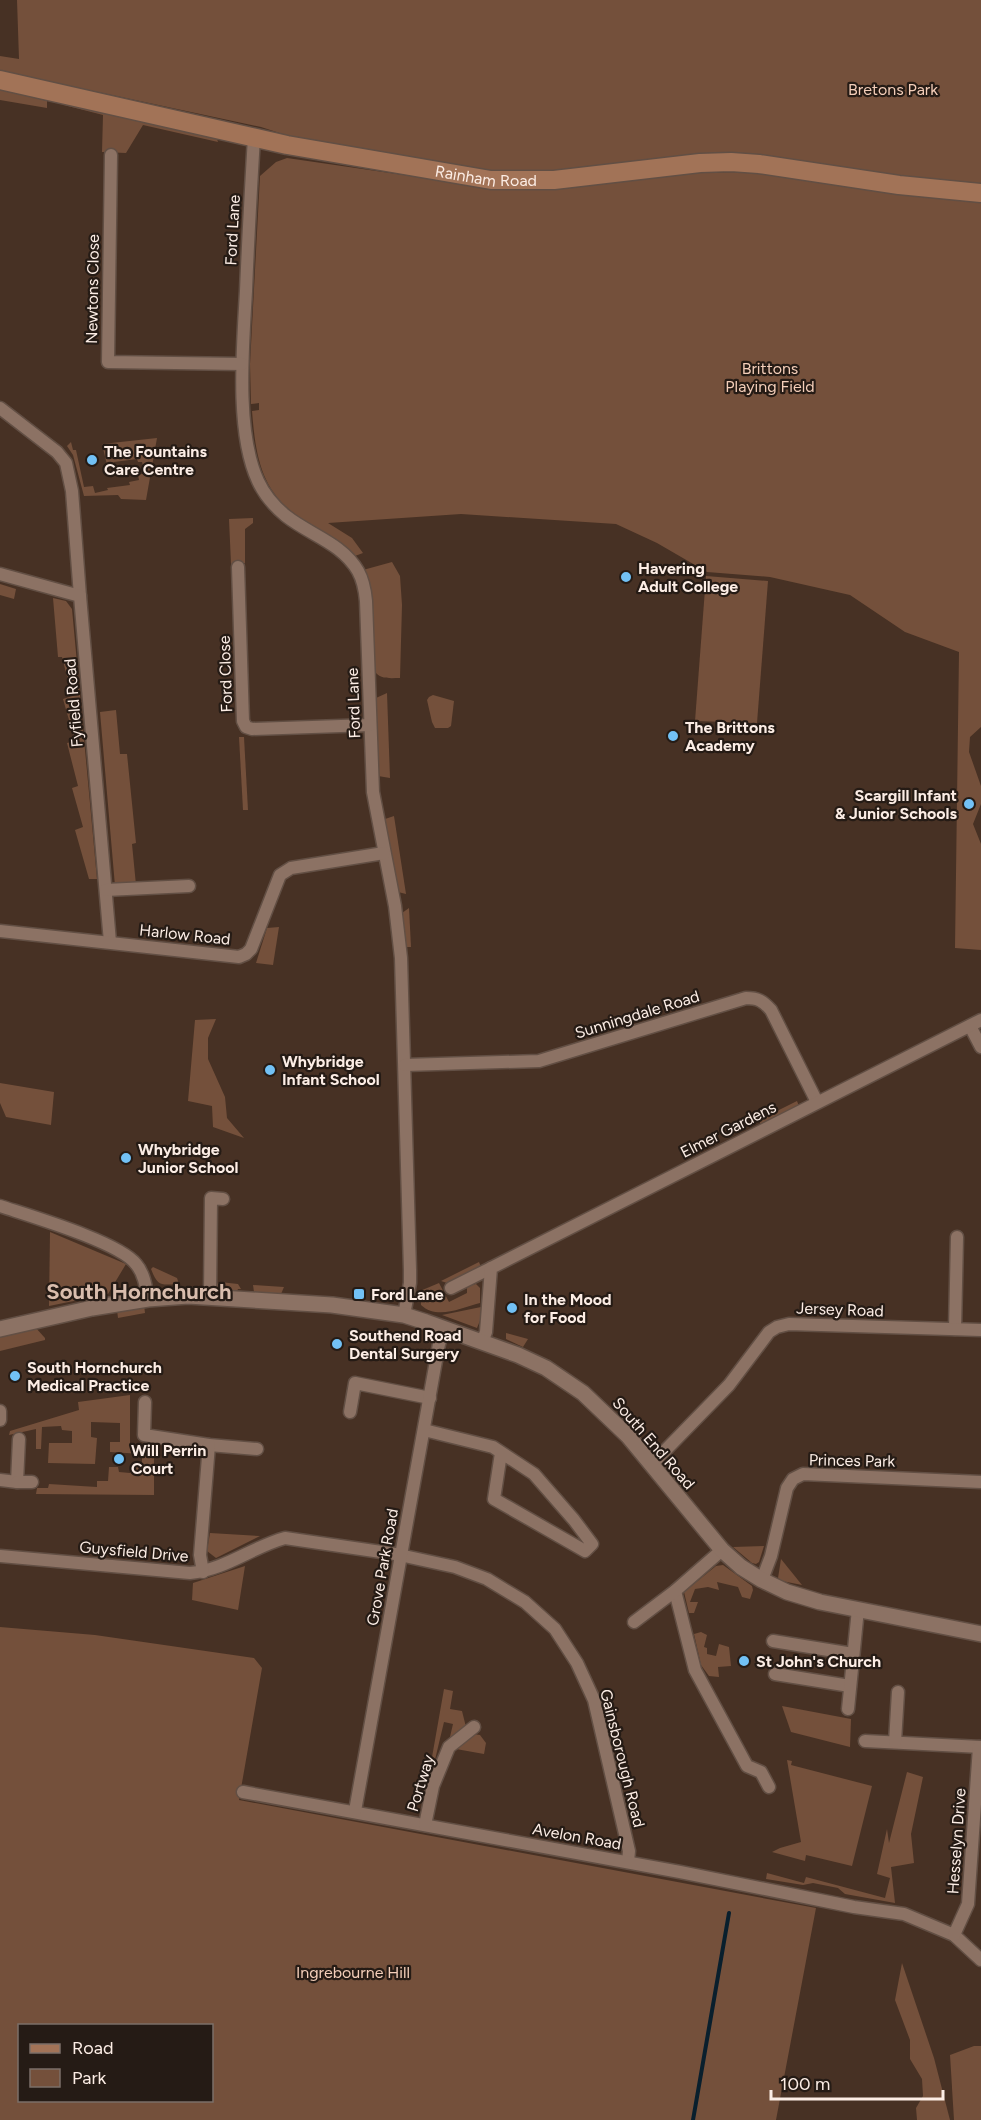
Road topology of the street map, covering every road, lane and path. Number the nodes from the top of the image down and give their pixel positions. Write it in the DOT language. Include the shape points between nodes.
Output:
graph roads {
  1 [pos="0,80"];
  2 [pos="254,137"];
  3 [pos="111,155"];
  4 [pos="981,193"];
  5 [pos="242,364"];
  6 [pos="0,408"];
  7 [pos="238,567"];
  8 [pos="0,574"];
  9 [pos="80,596"];
  10 [pos="370,725"];
  11 [pos="384,853"];
  12 [pos="189,886"];
  13 [pos="105,890"];
  14 [pos="0,931"];
  15 [pos="110,942"];
  16 [pos="975,1023"];
  17 [pos="981,1047"];
  18 [pos="405,1065"];
  19 [pos="817,1102"];
  20 [pos="224,1198"];
  21 [pos="0,1206"];
  22 [pos="957,1238"];
  23 [pos="491,1268"];
  24 [pos="451,1288"];
  25 [pos="210,1296"];
  26 [pos="148,1299"];
  27 [pos="404,1315"];
  28 [pos="0,1329"];
  29 [pos="444,1329"];
  30 [pos="955,1329"];
  31 [pos="981,1330"];
  32 [pos="483,1342"];
  33 [pos="430,1398"];
  34 [pos="145,1402"];
  35 [pos="0,1411"];
  36 [pos="350,1412"];
  37 [pos="0,1419"];
  38 [pos="424,1430"];
  39 [pos="19,1439"];
  40 [pos="209,1445"];
  41 [pos="257,1449"];
  42 [pos="501,1453"];
  43 [pos="652,1464"];
  44 [pos="0,1480"];
  45 [pos="17,1482"];
  46 [pos="32,1482"];
  47 [pos="981,1482"];
  48 [pos="722,1550"];
  49 [pos="401,1555"];
  50 [pos="0,1556"];
  51 [pos="203,1572"];
  52 [pos="762,1580"];
  53 [pos="675,1591"];
  54 [pos="858,1609"];
  55 [pos="634,1622"];
  56 [pos="981,1634"];
  57 [pos="773,1641"];
  58 [pos="854,1654"];
  59 [pos="776,1674"];
  60 [pos="850,1686"];
  61 [pos="898,1692"];
  62 [pos="848,1708"];
  63 [pos="474,1727"];
  64 [pos="865,1741"];
  65 [pos="895,1742"];
  66 [pos="980,1747"];
  67 [pos="769,1787"];
  68 [pos="243,1792"];
  69 [pos="355,1812"];
  70 [pos="425,1825"];
  71 [pos="628,1862"];
  72 [pos="954,1935"];
  73 [pos="981,1960"];
  1 -- 2 [label="main road, Rainham Road"];
  2 -- 4 [label="main road, Rainham Road" via="491,180 554,180 730,162"];
  2 -- 5 [label="street, Ford Lane"];
  3 -- 5 [label="street, Newtons Close" via="108,362"];
  5 -- 10 [label="street, Ford Lane" via="248,447 258,480 286,516 350,559 363,584"];
  6 -- 9 [label="street, Fyfield Road" via="66,463 72,491"];
  7 -- 10 [label="street, Ford Close" via="246,727"];
  8 -- 9 [label="street"];
  9 -- 13 [label="street, Fyfield Road"];
  10 -- 11 [label="street, Ford Lane" via="373,792"];
  11 -- 15 [label="street, Harlow Road" via="291,868 280,875 251,949 239,957"];
  11 -- 18 [label="street, Ford Lane" via="401,958"];
  12 -- 13 [label="street"];
  13 -- 15 [label="street, Fyfield Road"];
  14 -- 15 [label="street, Harlow Road"];
  16 -- 17 [label="street"];
  16 -- 19 [label="street, Elmer Gardens"];
  18 -- 19 [label="street, Sunningdale Road" via="539,1061 756,998 771,1010"];
  18 -- 27 [label="street, Ford Lane" via="410,1283"];
  19 -- 23 [label="street, Elmer Gardens"];
  20 -- 25 [label="street" via="211,1198"];
  21 -- 26 [label="street" via="125,1254 142,1273"];
  22 -- 30 [label="street"];
  23 -- 24 [label="street, Elmer Gardens"];
  23 -- 32 [label="street"];
  25 -- 26 [label="street, South End Road"];
  25 -- 27 [label="street, South End Road"];
  26 -- 28 [label="street, South End Road"];
  27 -- 29 [label="street, South End Road"];
  29 -- 32 [label="street, South End Road"];
  29 -- 33 [label="street, Grove Park Road"];
  30 -- 31 [label="street, Jersey Road"];
  30 -- 43 [label="street, Jersey Road" via="789,1324 777,1327 729,1385"];
  32 -- 43 [label="street, South End Road" via="568,1381 603,1410"];
  33 -- 36 [label="street" via="355,1383"];
  33 -- 38 [label="street, Grove Park Road"];
  34 -- 40 [label="street" via="144,1435"];
  35 -- 37 [label="street"];
  38 -- 42 [label="street" via="493,1447"];
  38 -- 49 [label="street, Grove Park Road"];
  39 -- 45 [label="street"];
  40 -- 41 [label="street"];
  40 -- 51 [label="street" via="200,1555"];
  42 -- 42 [label="street" via="534,1474 574,1520 592,1544 585,1551 494,1498"];
  43 -- 48 [label="street, South End Road"];
  44 -- 45 [label="street"];
  45 -- 46 [label="street"];
  47 -- 52 [label="street, Princes Park" via="803,1474 787,1488"];
  48 -- 52 [label="street, South End Road"];
  48 -- 53 [label="street"];
  49 -- 51 [label="street, Guysfield Drive" via="285,1538"];
  49 -- 69 [label="street, Grove Park Road"];
  49 -- 71 [label="street, Gainsborough Road" via="487,1579 525,1602 555,1629 578,1663 594,1700"];
  50 -- 51 [label="street, Guysfield Drive"];
  52 -- 54 [label="street, South End Road" via="798,1596"];
  53 -- 55 [label="street"];
  53 -- 67 [label="street" via="695,1670 747,1766 761,1772"];
  54 -- 56 [label="street, South End Road"];
  54 -- 58 [label="street"];
  57 -- 58 [label="street"];
  58 -- 60 [label="street"];
  59 -- 60 [label="street"];
  60 -- 62 [label="street"];
  61 -- 65 [label="street"];
  63 -- 70 [label="street, Portway" via="448,1747 433,1786"];
  64 -- 65 [label="street"];
  65 -- 66 [label="street"];
  66 -- 72 [label="street, Hesselyn Drive" via="968,1904"];
  68 -- 69 [label="street, Avelon Road"];
  69 -- 70 [label="street, Avelon Road"];
  70 -- 71 [label="street, Avelon Road"];
  71 -- 72 [label="street, Avelon Road" via="904,1914"];
  72 -- 73 [label="street"];
}
